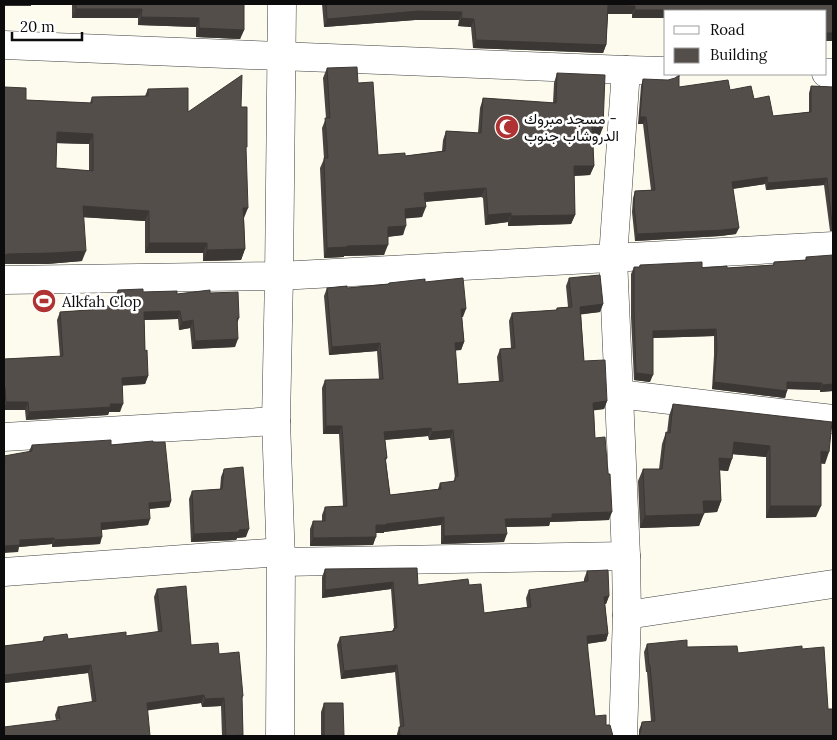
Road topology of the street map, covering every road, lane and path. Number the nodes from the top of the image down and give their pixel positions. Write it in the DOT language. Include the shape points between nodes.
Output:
graph roads {
  1 [pos="282,4"];
  2 [pos="4,45"];
  3 [pos="282,56"];
  4 [pos="626,70"];
  5 [pos="664,71"];
  6 [pos="833,246"];
  7 [pos="612,258"];
  8 [pos="280,276"];
  9 [pos="4,280"];
  10 [pos="618,394"];
  11 [pos="833,419"];
  12 [pos="276,421"];
  13 [pos="4,437"];
  14 [pos="626,556"];
  15 [pos="281,557"];
  16 [pos="4,572"];
  17 [pos="833,584"];
  18 [pos="627,615"];
  19 [pos="280,736"];
  20 [pos="623,736"];
  1 -- 3 [label="street"];
  2 -- 3 [label="street"];
  3 -- 4 [label="street"];
  3 -- 8 [label="street"];
  4 -- 5 [label="street"];
  4 -- 7 [label="street"];
  6 -- 7 [label="street"];
  7 -- 8 [label="street"];
  7 -- 10 [label="street"];
  8 -- 9 [label="street"];
  8 -- 12 [label="street"];
  10 -- 11 [label="street"];
  10 -- 14 [label="street"];
  12 -- 13 [label="street"];
  12 -- 15 [label="street"];
  14 -- 15 [label="street"];
  14 -- 18 [label="street"];
  15 -- 16 [label="street"];
  15 -- 19 [label="street"];
  17 -- 18 [label="street"];
  18 -- 20 [label="street"];
}
